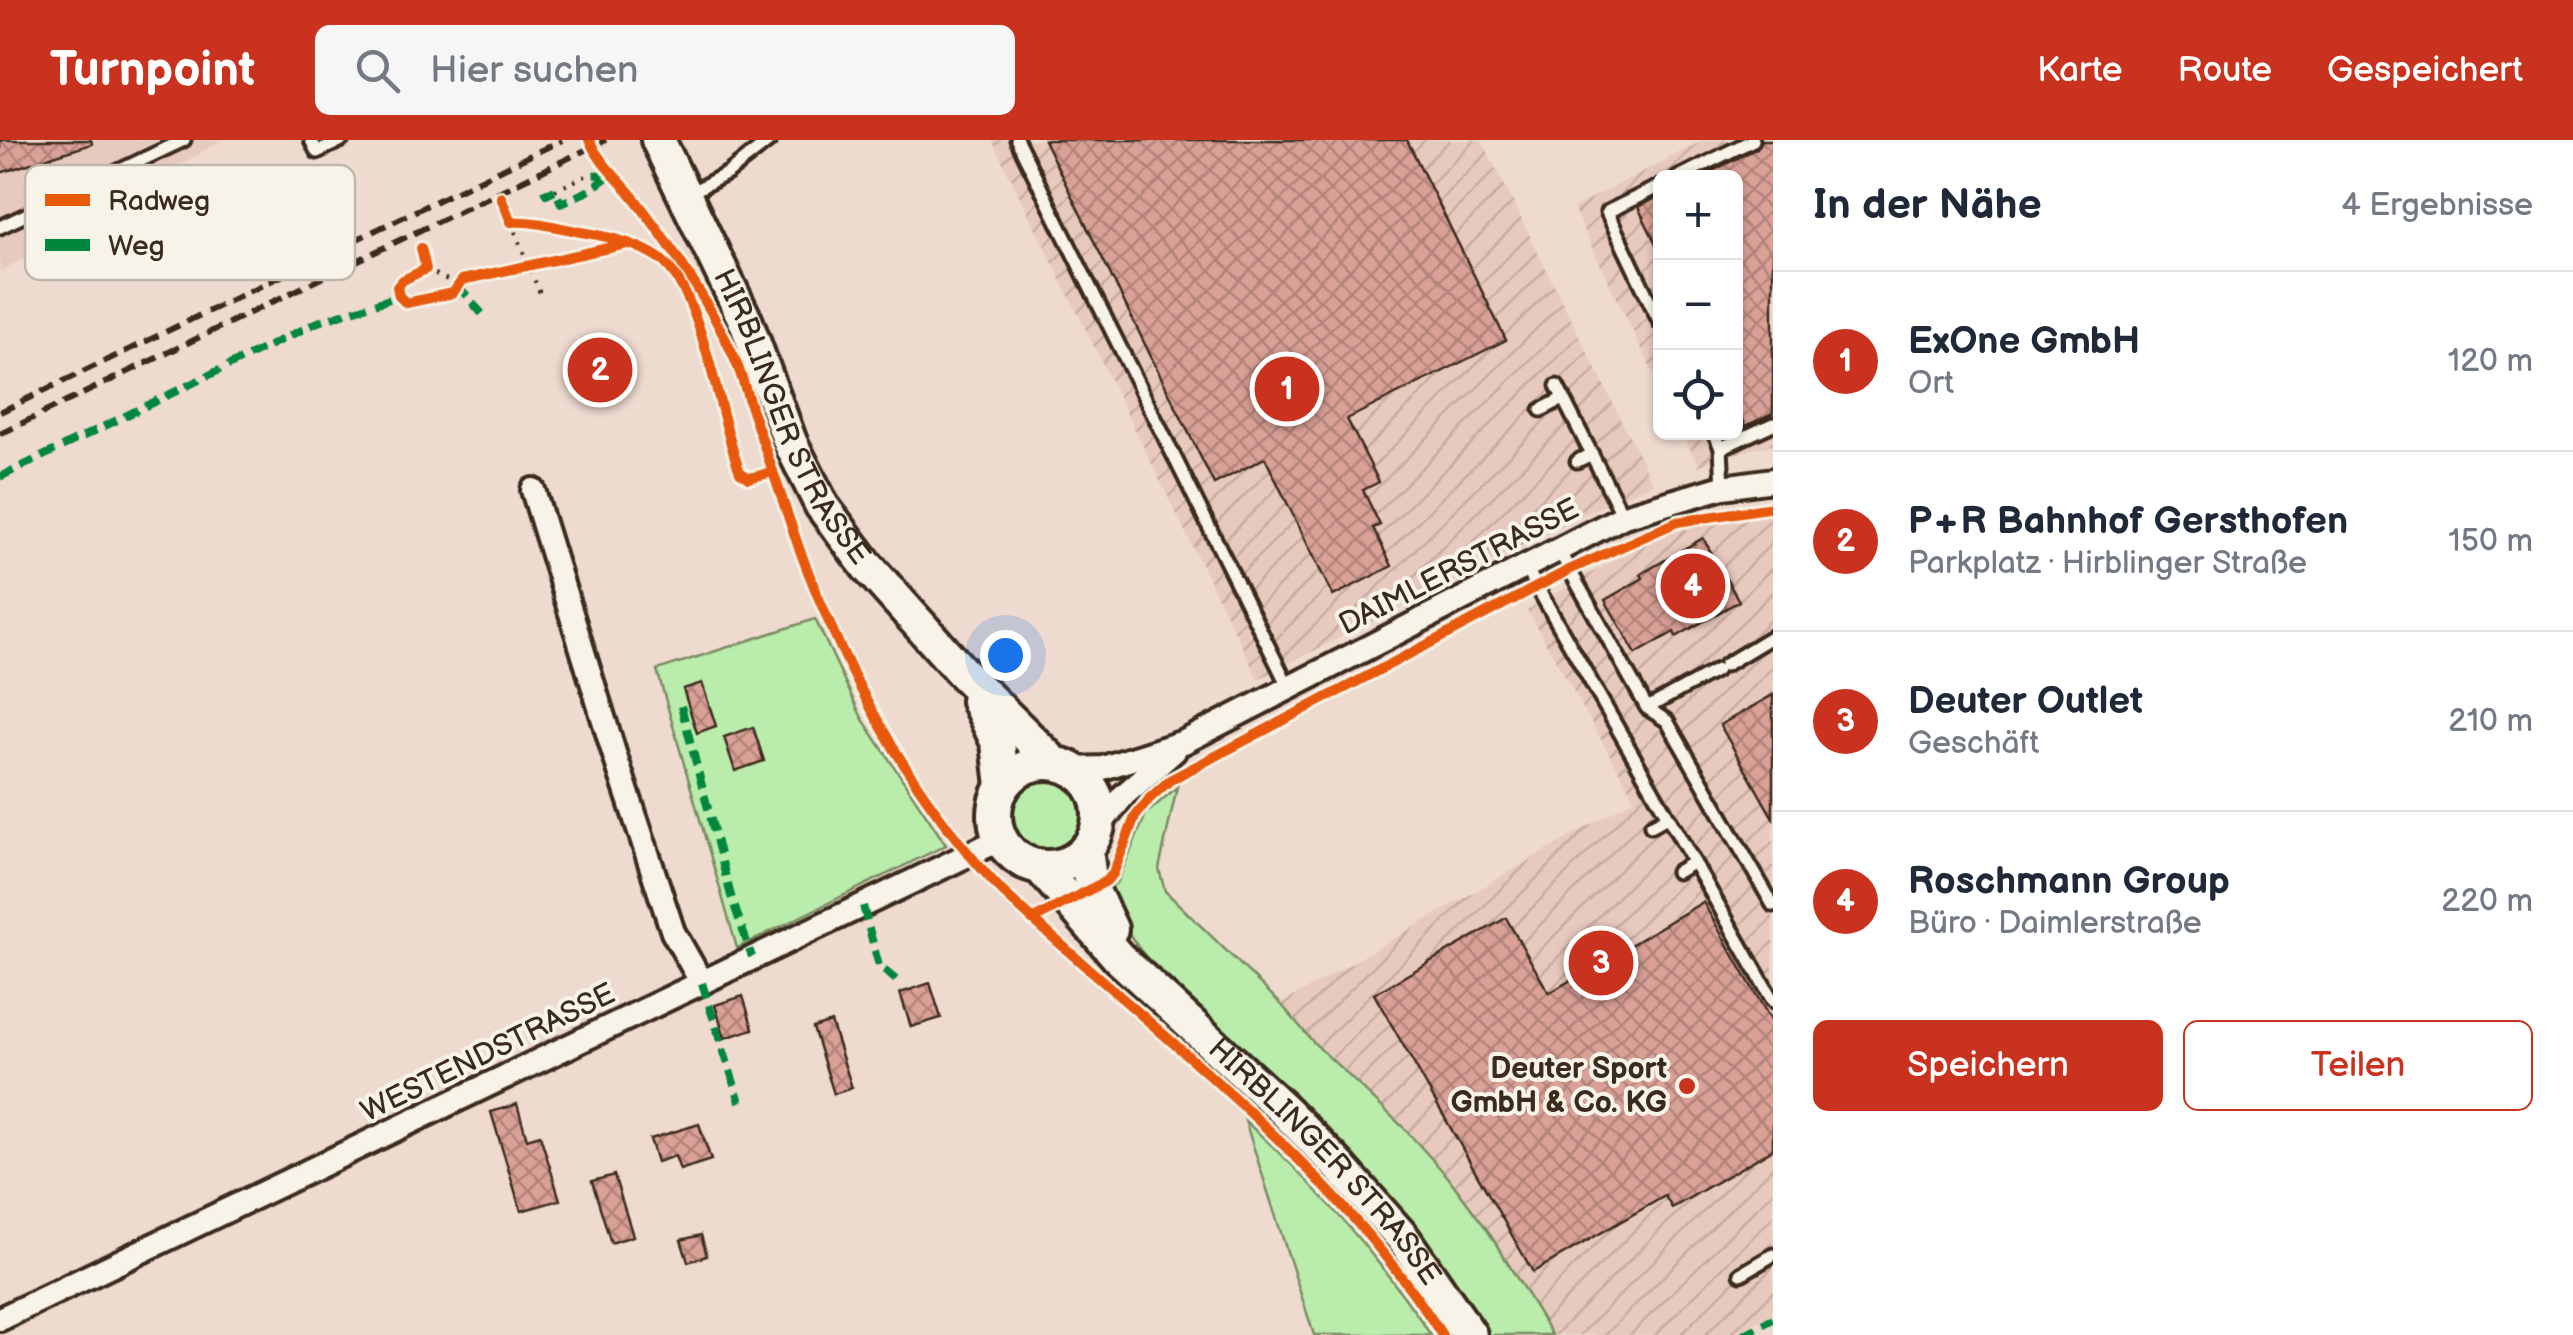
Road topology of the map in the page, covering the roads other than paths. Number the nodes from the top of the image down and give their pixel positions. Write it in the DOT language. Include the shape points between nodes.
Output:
graph roads {
  1 [pos="184,140"];
  2 [pos="310,140"];
  3 [pos="342,140"];
  4 [pos="658,140"];
  5 [pos="770,140"];
  6 [pos="1017,140"];
  7 [pos="1753,140"];
  8 [pos="131,165"];
  9 [pos="1693,170"];
  10 [pos="1653,189"];
  11 [pos="685,196"];
  12 [pos="25,215"];
  13 [pos="0,227"];
  14 [pos="1653,307"];
  15 [pos="1541,410"];
  16 [pos="1773,424"];
  17 [pos="1718,440"];
  18 [pos="1721,448"];
  19 [pos="1592,454"];
  20 [pos="1577,462"];
  21 [pos="1773,480"];
  22 [pos="1723,487"];
  23 [pos="534,490"];
  24 [pos="1624,516"];
  25 [pos="1563,559"];
  26 [pos="1525,566"];
  27 [pos="1773,636"];
  28 [pos="961,671"];
  29 [pos="1289,688"];
  30 [pos="1647,708"];
  31 [pos="1184,742"];
  32 [pos="1711,765"];
  33 [pos="1063,766"];
  34 [pos="1697,774"];
  35 [pos="1003,786"];
  36 [pos="1738,812"];
  37 [pos="1667,817"];
  38 [pos="1724,820"];
  39 [pos="1652,826"];
  40 [pos="1092,838"];
  41 [pos="1001,839"];
  42 [pos="1694,862"];
  43 [pos="1767,863"];
  44 [pos="1039,866"];
  45 [pos="1677,872"];
  46 [pos="1754,872"];
  47 [pos="1773,906"];
  48 [pos="702,982"];
  49 [pos="1773,1001"];
  50 [pos="1164,1002"];
  51 [pos="1773,1255"];
  52 [pos="1740,1274"];
  53 [pos="0,1319"];
  54 [pos="1470,1335"];
  1 -- 8 [label="lane"];
  2 -- 3 [label="lane" via="317,152"];
  4 -- 11 [label="main road, HIRBLINGER STRASSE"];
  5 -- 11 [label="lane"];
  6 -- 29 [label="lane"];
  7 -- 9 [label="lane"];
  10 -- 14 [label="lane" via="1607,212"];
  11 -- 28 [label="main road, HIRBLINGER STRASSE" via="822,506 866,566"];
  12 -- 13 [label="lane"];
  15 -- 19 [label="lane" via="1560,392"];
  16 -- 18 [label="lane"];
  17 -- 18 [label="lane"];
  18 -- 22 [label="lane"];
  19 -- 20 [label="lane"];
  19 -- 24 [label="lane"];
  21 -- 22 [label="street, DAIMLERSTRASSE"];
  22 -- 24 [label="street, DAIMLERSTRASSE"];
  23 -- 48 [label="street" via="673,932"];
  24 -- 25 [label="street, DAIMLERSTRASSE"];
  25 -- 26 [label="street, DAIMLERSTRASSE"];
  25 -- 30 [label="lane"];
  26 -- 29 [label="street, DAIMLERSTRASSE"];
  26 -- 37 [label="lane"];
  27 -- 30 [label="lane"];
  28 -- 33 [label="main road, HIRBLINGER STRASSE"];
  28 -- 35 [label="main road, HIRBLINGER STRASSE" via="998,743"];
  29 -- 31 [label="street, DAIMLERSTRASSE"];
  30 -- 34 [label="lane" via="1667,721"];
  31 -- 33 [label="street, DAIMLERSTRASSE" via="1104,768"];
  31 -- 40 [label="street, DAIMLERSTRASSE" via="1124,795"];
  32 -- 34 [label="lane"];
  33 -- 35 [label="main road" via="1032,764"];
  33 -- 40 [label="main road, HIRBLINGER STRASSE" via="1095,794"];
  34 -- 38 [label="lane"];
  35 -- 41 [label="main road, HIRBLINGER STRASSE" via="995,812"];
  36 -- 38 [label="lane"];
  37 -- 39 [label="lane"];
  37 -- 42 [label="lane"];
  38 -- 46 [label="lane"];
  40 -- 44 [label="main road" via="1061,865"];
  40 -- 50 [label="main road, HIRBLINGER STRASSE" via="1091,887 1101,910"];
  41 -- 44 [label="main road, HIRBLINGER STRASSE" via="1018,858"];
  41 -- 48 [label="street, WESTENDSTRASSE"];
  42 -- 45 [label="lane"];
  42 -- 49 [label="lane"];
  43 -- 46 [label="lane"];
  44 -- 50 [label="main road, HIRBLINGER STRASSE"];
  46 -- 47 [label="lane"];
  48 -- 53 [label="street, WESTENDSTRASSE"];
  50 -- 54 [label="main road, HIRBLINGER STRASSE" via="1339,1166 1404,1238"];
  51 -- 52 [label="lane"];
}
